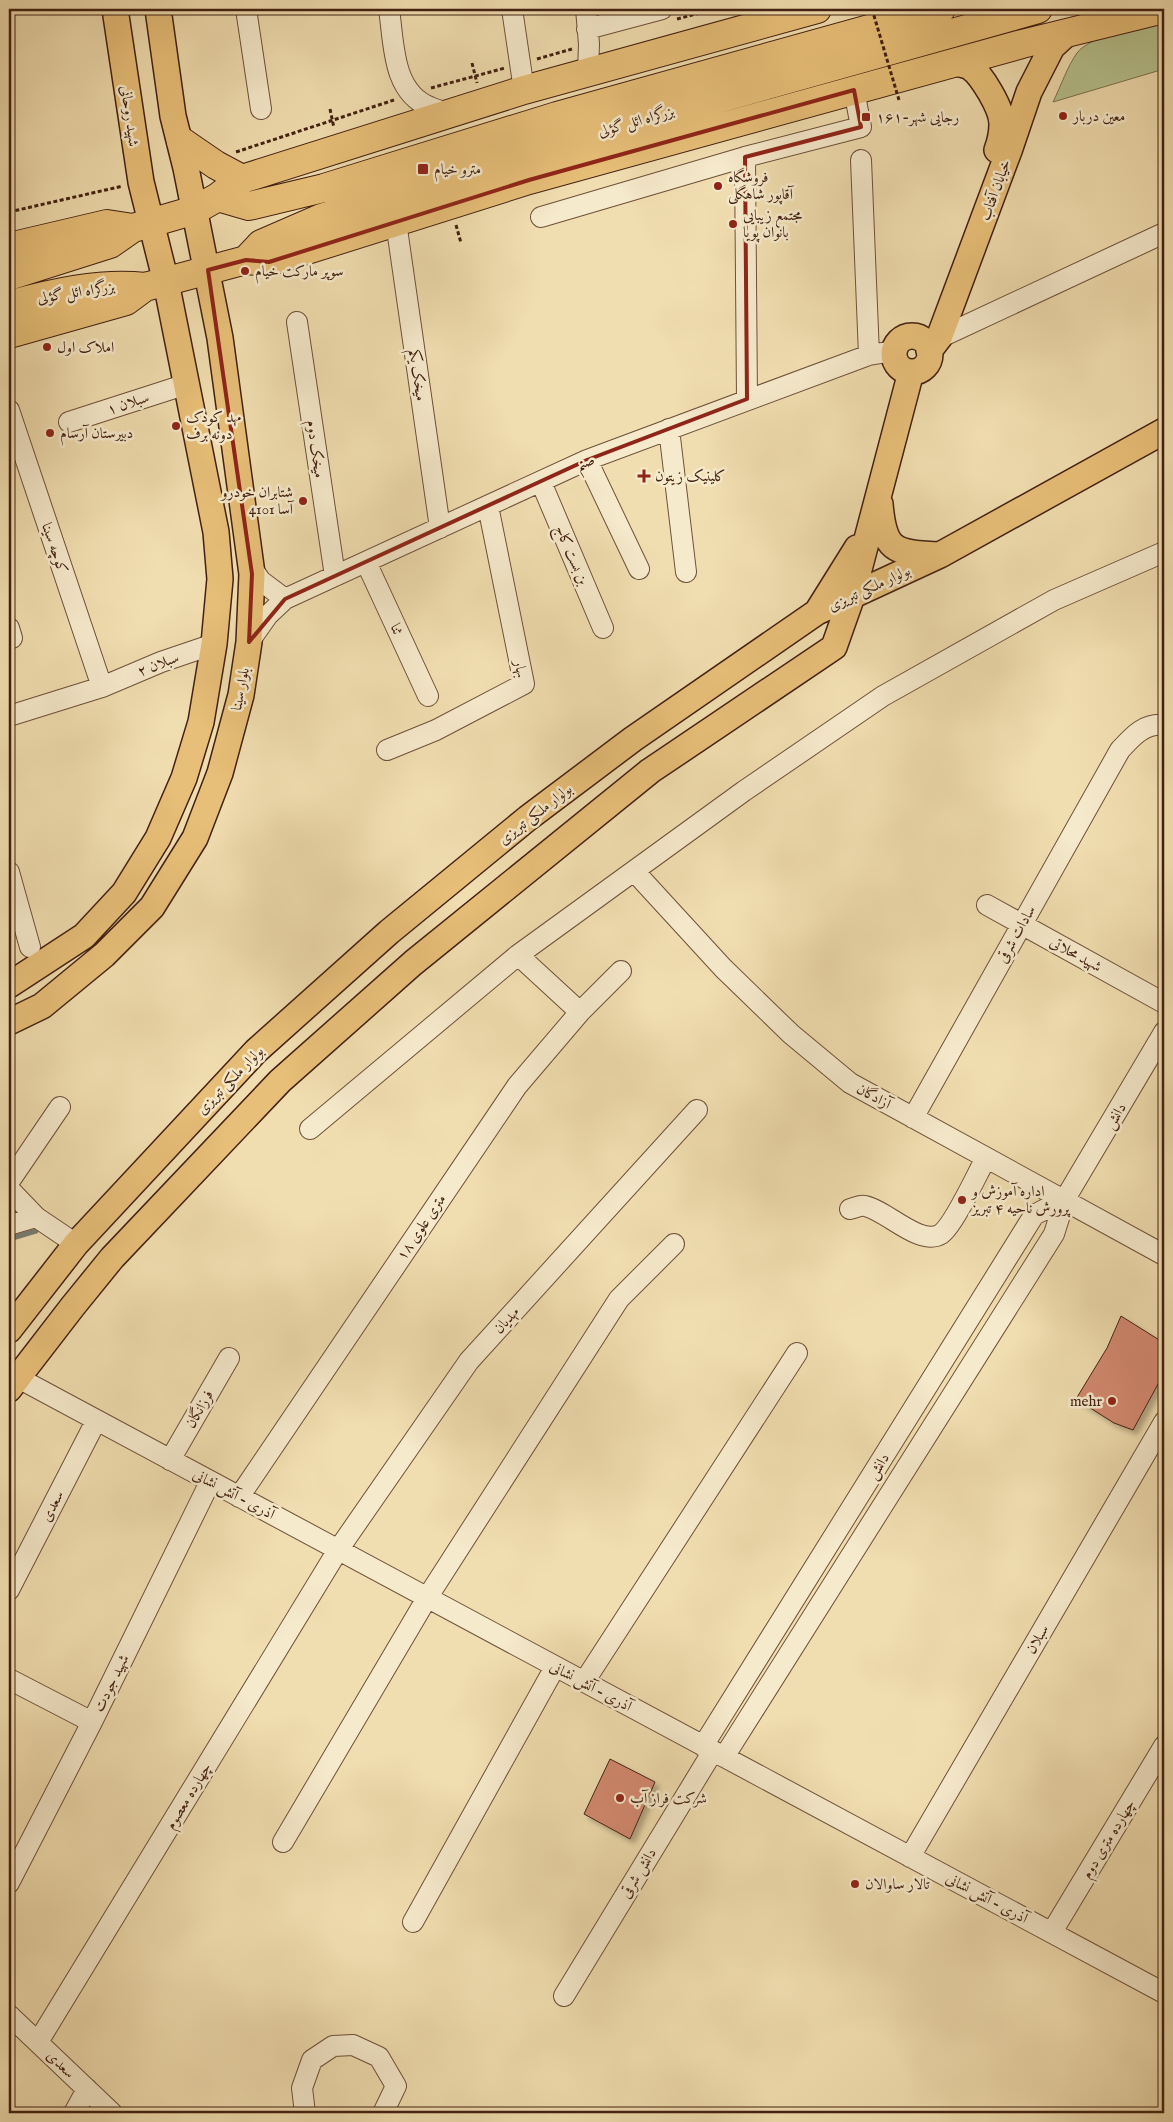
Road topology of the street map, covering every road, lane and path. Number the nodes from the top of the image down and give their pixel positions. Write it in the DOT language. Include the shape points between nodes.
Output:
graph roads {
  1 [pos="114,9"];
  2 [pos="158,9"];
  3 [pos="246,9"];
  4 [pos="389,9"];
  5 [pos="512,9"];
  6 [pos="586,9"];
  7 [pos="715,9"];
  8 [pos="817,9"];
  9 [pos="872,9"];
  10 [pos="941,9"];
  11 [pos="1038,9"];
  12 [pos="1164,9"];
  13 [pos="786,13"];
  14 [pos="666,15"];
  15 [pos="1068,33"];
  16 [pos="588,37"];
  17 [pos="955,63"];
  18 [pos="588,73"];
  19 [pos="522,77"];
  20 [pos="854,90"];
  21 [pos="1029,92"];
  22 [pos="411,94"];
  23 [pos="992,96"];
  24 [pos="899,100"];
  25 [pos="261,109"];
  26 [pos="453,111"];
  27 [pos="180,141"];
  28 [pos="745,157"];
  29 [pos="209,160"];
  30 [pos="861,160"];
  31 [pos="242,179"];
  32 [pos="141,182"];
  33 [pos="218,197"];
  34 [pos="194,210"];
  35 [pos="9,212"];
  36 [pos="541,217"];
  37 [pos="396,222"];
  38 [pos="142,225"];
  39 [pos="1164,233"];
  40 [pos="9,247"];
  41 [pos="246,260"];
  42 [pos="38,268"];
  43 [pos="208,270"];
  44 [pos="9,276"];
  45 [pos="156,284"];
  46 [pos="44,295"];
  47 [pos="9,305"];
  48 [pos="297,322"];
  49 [pos="9,334"];
  50 [pos="929,342"];
  51 [pos="894,351"];
  52 [pos="869,355"];
  53 [pos="911,372"];
  54 [pos="187,384"];
  55 [pos="747,399"];
  56 [pos="9,410"];
  57 [pos="69,422"];
  58 [pos="669,429"];
  59 [pos="1164,431"];
  60 [pos="587,460"];
  61 [pos="540,482"];
  62 [pos="879,491"];
  63 [pos="488,506"];
  64 [pos="870,523"];
  65 [pos="440,528"];
  66 [pos="1164,552"];
  67 [pos="940,555"];
  68 [pos="366,562"];
  69 [pos="251,567"];
  70 [pos="638,569"];
  71 [pos="686,572"];
  72 [pos="335,576"];
  73 [pos="852,596"];
  74 [pos="285,599"];
  75 [pos="817,612"];
  76 [pos="603,628"];
  77 [pos="249,642"];
  78 [pos="214,644"];
  79 [pos="102,687"];
  80 [pos="428,696"];
  81 [pos="9,716"];
  82 [pos="1164,725"];
  83 [pos="387,750"];
  84 [pos="634,871"];
  85 [pos="9,872"];
  86 [pos="987,905"];
  87 [pos="1022,925"];
  88 [pos="30,947"];
  89 [pos="518,955"];
  90 [pos="621,971"];
  91 [pos="9,985"];
  92 [pos="1164,1003"];
  93 [pos="580,1012"];
  94 [pos="9,1022"];
  95 [pos="1164,1032"];
  96 [pos="60,1108"];
  97 [pos="698,1110"];
  98 [pos="912,1118"];
  99 [pos="310,1129"];
  100 [pos="986,1158"];
  101 [pos="9,1182"];
  102 [pos="9,1189"];
  103 [pos="1065,1199"];
  104 [pos="850,1209"];
  105 [pos="36,1217"];
  106 [pos="9,1225"];
  107 [pos="76,1244"];
  108 [pos="674,1244"];
  109 [pos="1164,1255"];
  110 [pos="9,1330"];
  111 [pos="797,1353"];
  112 [pos="229,1358"];
  113 [pos="12,1380"];
  114 [pos="96,1421"];
  115 [pos="1164,1422"];
  116 [pos="170,1460"];
  117 [pos="210,1482"];
  118 [pos="239,1497"];
  119 [pos="338,1550"];
  120 [pos="9,1590"];
  121 [pos="426,1598"];
  122 [pos="555,1667"];
  123 [pos="9,1679"];
  124 [pos="584,1682"];
  125 [pos="92,1722"];
  126 [pos="1164,1746"];
  127 [pos="713,1751"];
  128 [pos="283,1842"];
  129 [pos="910,1857"];
  130 [pos="9,1883"];
  131 [pos="413,1922"];
  132 [pos="1052,1932"];
  133 [pos="1164,1992"];
  134 [pos="564,1996"];
  135 [pos="9,2015"];
  136 [pos="38,2042"];
  137 [pos="87,2089"];
  138 [pos="74,2113"];
  139 [pos="112,2113"];
  140 [pos="304,2113"];
  141 [pos="383,2113"];
  1 -- 32 [label="main road, شهید روحانی"];
  2 -- 27 [label="main road" via="173,116"];
  3 -- 25 [label="street"];
  4 -- 22 [label="street" via="397,66"];
  5 -- 19 [label="street"];
  6 -- 16 [label="street"];
  7 -- 14 [label="path"];
  8 -- 13 [label="highway"];
  9 -- 24 [label="path, bridge"];
  10 -- 33 [label="highway, بزرگراه ائل گؤلی" via="556,116 324,188 249,206"];
  11 -- 41 [label="highway, بزرگراه ائل گؤلی" via="543,148 321,218 261,244"];
  12 -- 15 [label="highway"];
  13 -- 18 [label="highway"];
  14 -- 16 [label="street"];
  15 -- 17 [label="highway"];
  15 -- 21 [label="main road, خیابان آفتاب" via="1052,47"];
  16 -- 18 [label="street"];
  16 -- 19 [label="path"];
  17 -- 20 [label="highway"];
  17 -- 23 [label="main road" via="970,67"];
  18 -- 19 [label="highway"];
  19 -- 22 [label="path"];
  19 -- 26 [label="highway"];
  20 -- 28 [label="street" via="860,127"];
  20 -- 37 [label="highway" via="529,180"];
  21 -- 23 [label="main road" via="1010,86 1003,87"];
  21 -- 50 [label="main road, خیابان آفتاب" via="1010,148"];
  22 -- 26 [label="street" via="424,105 443,113"];
  22 -- 29 [label="path"];
  23 -- 50 [label="main road" via="1003,122 1001,139 925,330"];
  26 -- 31 [label="highway"];
  27 -- 29 [label="highway"];
  27 -- 34 [label="main road"];
  28 -- 36 [label="street"];
  28 -- 55 [label="street"];
  29 -- 31 [label="highway"];
  30 -- 52 [label="street"];
  31 -- 33 [label="highway"];
  32 -- 35 [label="path"];
  32 -- 38 [label="main road, شهید روحانی"];
  33 -- 34 [label="highway"];
  34 -- 38 [label="highway"];
  34 -- 43 [label="main road, بلوار سینا"];
  37 -- 41 [label="highway" via="269,262"];
  37 -- 65 [label="street, میخک یکم"];
  38 -- 40 [label="highway" via="107,224"];
  38 -- 42 [label="highway, بزرگراه ائل گؤلی" via="110,244"];
  38 -- 45 [label="main road, شهید روحانی"];
  39 -- 50 [label="street"];
  41 -- 43 [label="highway"];
  42 -- 44 [label="highway, بزرگراه ائل گؤلی"];
  42 -- 46 [label="highway" via="46,271 50,280"];
  43 -- 45 [label="highway"];
  43 -- 69 [label="main road, بلوار سینا"];
  45 -- 46 [label="highway, بزرگراه ائل گؤلی" via="121,284"];
  45 -- 49 [label="highway" via="126,301"];
  45 -- 54 [label="main road"];
  46 -- 47 [label="highway, بزرگراه ائل گؤلی"];
  48 -- 72 [label="street, میخک دوم"];
  50 -- 51 [label="main road" via="906,338"];
  50 -- 53 [label="main road" via="925,366"];
  51 -- 52 [label="street, صنم"];
  51 -- 53 [label="main road" via="897,365"];
  52 -- 55 [label="street, صنم"];
  53 -- 62 [label="main road"];
  54 -- 57 [label="street, سبلان ۱"];
  54 -- 78 [label="main road" via="216,532 220,579"];
  55 -- 58 [label="street, صنم"];
  56 -- 79 [label="street, کوچه سینا"];
  58 -- 60 [label="street, صنم"];
  58 -- 71 [label="street"];
  59 -- 67 [label="main road, بولوار ملکی تبریزی"];
  60 -- 61 [label="street, صنم"];
  60 -- 70 [label="street"];
  61 -- 63 [label="street, صنم"];
  61 -- 76 [label="street, بن بست کاج"];
  62 -- 64 [label="main road"];
  62 -- 67 [label="main road" via="885,537 891,545 910,554"];
  63 -- 65 [label="street, صنم"];
  63 -- 83 [label="street, بهار" via="524,684 436,730"];
  64 -- 73 [label="main road"];
  64 -- 75 [label="main road"];
  65 -- 68 [label="street, صنم"];
  66 -- 84 [label="street" via="1054,600 883,696"];
  67 -- 73 [label="main road, بولوار ملکی تبریزی"];
  68 -- 72 [label="street, صنم"];
  68 -- 80 [label="street, ثنا"];
  69 -- 74 [label="street" via="261,581"];
  69 -- 77 [label="main road, بلوار سینا"];
  72 -- 74 [label="street, صنم"];
  73 -- 75 [label="main road, بولوار ملکی تبریزی"];
  73 -- 113 [label="main road" via="834,646 650,771 413,963 280,1081 112,1258"];
  74 -- 77 [label="street, صنم" via="268,615"];
  75 -- 107 [label="main road, بولوار ملکی تبریزی" via="633,739 528,818 389,932 256,1051"];
  77 -- 94 [label="main road, بلوار سینا" via="241,695 220,773 195,838 172,876 152,907 104,955 42,1006"];
  78 -- 79 [label="street, سبلان ۲"];
  78 -- 91 [label="main road" via="201,722 184,778 158,838 124,893 84,936"];
  79 -- 81 [label="street, سبلان ۲"];
  82 -- 87 [label="street, سادات شرقی" via="1140,730 1120,750"];
  84 -- 89 [label="street"];
  84 -- 98 [label="street, آزادگان" via="723,968 791,1034 850,1083"];
  85 -- 88 [label="street"];
  86 -- 87 [label="street, شهید محلاتی"];
  87 -- 92 [label="street, شهید محلاتی"];
  87 -- 98 [label="street, سادات شرقی"];
  89 -- 93 [label="street"];
  89 -- 99 [label="street"];
  90 -- 93 [label="street, ۱۸ متری علوی"];
  93 -- 118 [label="street, ۱۸ متری علوی" via="517,1086"];
  95 -- 103 [label="street, دانش"];
  96 -- 101 [label="street"];
  97 -- 119 [label="street, مهدیان" via="469,1361"];
  98 -- 100 [label="street, آزادگان"];
  100 -- 103 [label="street, آزادگان"];
  100 -- 104 [label="street" via="942,1233 922,1236 866,1206"];
  102 -- 105 [label="street"];
  103 -- 109 [label="street, آزادگان"];
  103 -- 127 [label="street, دانش" via="1054,1234"];
  105 -- 106 [label="street"];
  105 -- 107 [label="street"];
  107 -- 110 [label="main road, بولوار ملکی تبریزی"];
  108 -- 121 [label="street" via="619,1299"];
  111 -- 124 [label="street"];
  112 -- 116 [label="street, فرزانگان"];
  113 -- 114 [label="street, آذرى - آتش نشانى"];
  114 -- 116 [label="street, آذرى - آتش نشانى"];
  114 -- 120 [label="street, سعدی"];
  115 -- 129 [label="street, سبلان"];
  116 -- 117 [label="street, آذرى - آتش نشانى"];
  117 -- 118 [label="street, آذرى - آتش نشانى"];
  117 -- 125 [label="street, شهید جودت"];
  118 -- 119 [label="street, آذرى - آتش نشانى"];
  119 -- 121 [label="street, آذرى - آتش نشانى"];
  119 -- 136 [label="street, چهارده معصوم"];
  121 -- 122 [label="street, آذرى - آتش نشانى"];
  121 -- 128 [label="street"];
  122 -- 124 [label="street, آذرى - آتش نشانى"];
  122 -- 131 [label="street"];
  123 -- 125 [label="street"];
  124 -- 127 [label="street, آذرى - آتش نشانى"];
  125 -- 130 [label="street, شهید جودت"];
  126 -- 132 [label="street, چهارده متری دوم"];
  127 -- 129 [label="street, آذرى - آتش نشانى"];
  127 -- 134 [label="street, دانش شرقی"];
  129 -- 132 [label="street, آذرى - آتش نشانى"];
  132 -- 133 [label="street, آذرى - آتش نشانى"];
  135 -- 136 [label="street, سعدی"];
  136 -- 137 [label="street, سعدی"];
  137 -- 138 [label="street"];
  137 -- 139 [label="street, سعدی"];
  140 -- 141 [label="street" via="302,2088 312,2060 333,2046 353,2045 379,2057 396,2086"];
}
